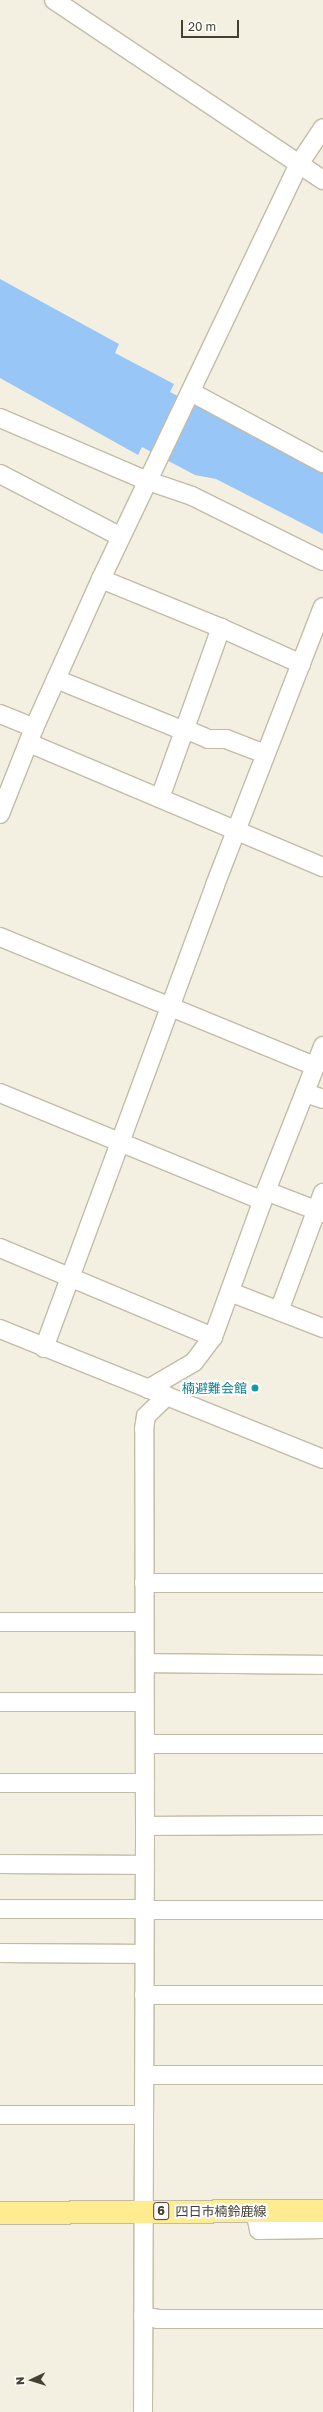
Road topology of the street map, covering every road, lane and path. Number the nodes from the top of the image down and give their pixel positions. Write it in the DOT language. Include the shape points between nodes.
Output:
graph roads {
  1 [pos="54,0"];
  2 [pos="323,128"];
  3 [pos="299,164"];
  4 [pos="323,180"];
  5 [pos="190,395"];
  6 [pos="0,418"];
  7 [pos="323,463"];
  8 [pos="2,481"];
  9 [pos="148,481"];
  10 [pos="121,537"];
  11 [pos="323,561"];
  12 [pos="101,579"];
  13 [pos="323,607"];
  14 [pos="222,628"];
  15 [pos="301,664"];
  16 [pos="56,679"];
  17 [pos="0,714"];
  18 [pos="184,730"];
  19 [pos="32,736"];
  20 [pos="265,754"];
  21 [pos="160,798"];
  22 [pos="0,814"];
  23 [pos="238,830"];
  24 [pos="323,867"];
  25 [pos="0,937"];
  26 [pos="170,1006"];
  27 [pos="323,1046"];
  28 [pos="315,1066"];
  29 [pos="0,1093"];
  30 [pos="305,1093"];
  31 [pos="323,1099"];
  32 [pos="119,1143"];
  33 [pos="323,1193"];
  34 [pos="265,1196"];
  35 [pos="320,1211"];
  36 [pos="0,1248"];
  37 [pos="70,1277"];
  38 [pos="230,1292"];
  39 [pos="278,1311"];
  40 [pos="323,1328"];
  41 [pos="0,1329"];
  42 [pos="213,1337"];
  43 [pos="44,1348"];
  44 [pos="148,1389"];
  45 [pos="167,1396"];
  46 [pos="323,1459"];
  47 [pos="144,1583"];
  48 [pos="323,1583"];
  49 [pos="0,1622"];
  50 [pos="144,1622"];
  51 [pos="145,1663"];
  52 [pos="323,1665"];
  53 [pos="0,1702"];
  54 [pos="144,1702"];
  55 [pos="145,1744"];
  56 [pos="323,1744"];
  57 [pos="0,1783"];
  58 [pos="145,1783"];
  59 [pos="145,1826"];
  60 [pos="323,1826"];
  61 [pos="0,1864"];
  62 [pos="145,1865"];
  63 [pos="0,1909"];
  64 [pos="145,1910"];
  65 [pos="323,1910"];
  66 [pos="0,1953"];
  67 [pos="144,1954"];
  68 [pos="144,1995"];
  69 [pos="323,1995"];
  70 [pos="145,2075"];
  71 [pos="323,2076"];
  72 [pos="0,2115"];
  73 [pos="144,2115"];
  74 [pos="144,2211"];
  75 [pos="255,2211"];
  76 [pos="323,2211"];
  77 [pos="0,2214"];
  78 [pos="323,2229"];
  79 [pos="144,2316"];
  80 [pos="323,2319"];
  81 [pos="143,2412"];
  1 -- 3 [label="street"];
  2 -- 3 [label="street"];
  3 -- 4 [label="street"];
  3 -- 5 [label="street"];
  5 -- 7 [label="street"];
  5 -- 9 [label="street"];
  6 -- 9 [label="street"];
  8 -- 10 [label="street"];
  9 -- 10 [label="street"];
  9 -- 11 [label="street" via="192,496"];
  10 -- 12 [label="street"];
  12 -- 14 [label="street"];
  12 -- 16 [label="street"];
  13 -- 15 [label="street"];
  14 -- 15 [label="street"];
  14 -- 18 [label="street"];
  15 -- 20 [label="street"];
  16 -- 18 [label="street"];
  16 -- 19 [label="street"];
  17 -- 19 [label="street"];
  18 -- 20 [label="street" via="208,739 226,739"];
  18 -- 21 [label="street"];
  19 -- 21 [label="street"];
  19 -- 22 [label="street"];
  20 -- 23 [label="street"];
  21 -- 23 [label="street"];
  23 -- 24 [label="street"];
  23 -- 26 [label="street"];
  25 -- 26 [label="street"];
  26 -- 28 [label="street"];
  26 -- 32 [label="street"];
  27 -- 28 [label="street"];
  28 -- 30 [label="street"];
  29 -- 32 [label="street"];
  30 -- 31 [label="street"];
  30 -- 34 [label="street"];
  32 -- 34 [label="street"];
  32 -- 37 [label="street"];
  33 -- 35 [label="street"];
  34 -- 35 [label="street"];
  34 -- 38 [label="street"];
  35 -- 39 [label="street"];
  36 -- 37 [label="street"];
  37 -- 42 [label="street"];
  37 -- 43 [label="street"];
  38 -- 39 [label="street"];
  38 -- 42 [label="street"];
  39 -- 40 [label="street"];
  41 -- 43 [label="street"];
  42 -- 44 [label="street" via="194,1362"];
  43 -- 44 [label="street"];
  44 -- 45 [label="street"];
  45 -- 46 [label="street"];
  45 -- 47 [label="street" via="146,1416 144,1429"];
  47 -- 48 [label="street"];
  47 -- 50 [label="street"];
  49 -- 50 [label="street"];
  50 -- 51 [label="street"];
  51 -- 52 [label="street"];
  51 -- 54 [label="street"];
  53 -- 54 [label="street"];
  54 -- 55 [label="street"];
  55 -- 56 [label="street"];
  55 -- 58 [label="street"];
  57 -- 58 [label="street"];
  58 -- 59 [label="street"];
  59 -- 60 [label="street"];
  59 -- 62 [label="street"];
  61 -- 62 [label="street"];
  62 -- 64 [label="street"];
  63 -- 64 [label="street"];
  64 -- 65 [label="street"];
  64 -- 67 [label="street"];
  66 -- 67 [label="street"];
  67 -- 68 [label="street"];
  68 -- 69 [label="street"];
  68 -- 70 [label="street"];
  70 -- 71 [label="street"];
  70 -- 73 [label="street"];
  72 -- 73 [label="street"];
  73 -- 74 [label="street"];
  74 -- 75 [label="main road, 四日市楠鈴鹿線 / 6"];
  74 -- 77 [label="main road, 四日市楠鈴鹿線 / 6"];
  74 -- 79 [label="street"];
  75 -- 76 [label="main road, 四日市楠鈴鹿線 / 6"];
  75 -- 78 [label="street" via="259,2230"];
  79 -- 80 [label="street" via="158,2319"];
  79 -- 81 [label="street"];
}
